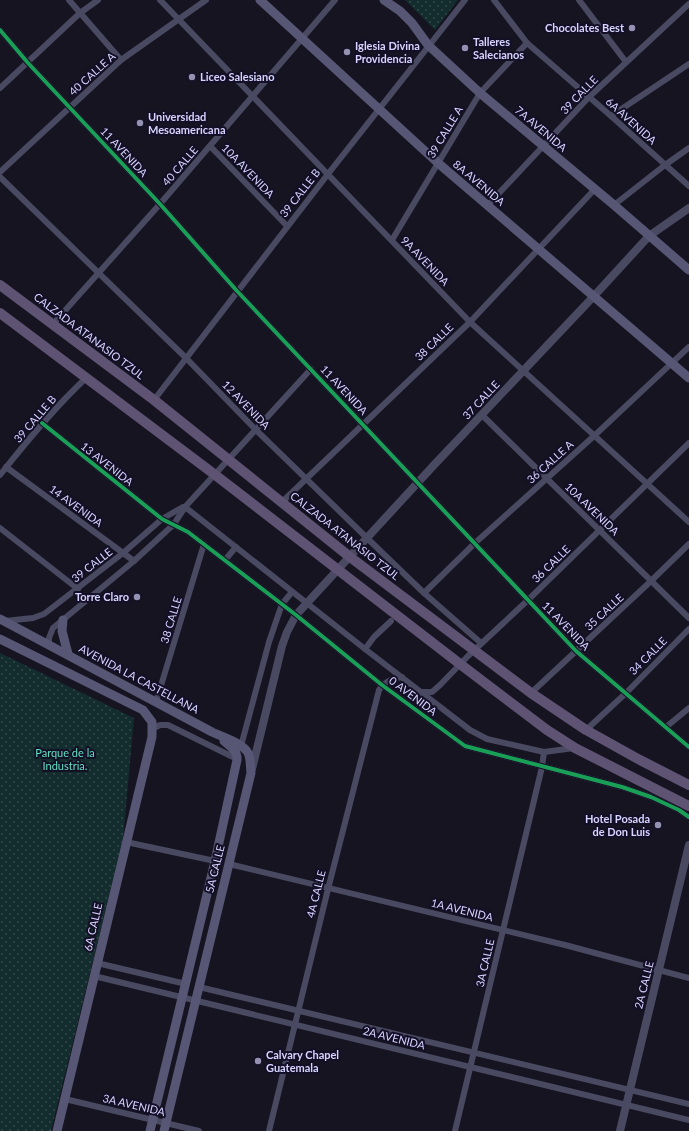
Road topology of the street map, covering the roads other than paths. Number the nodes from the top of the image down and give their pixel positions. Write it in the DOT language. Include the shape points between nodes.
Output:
graph roads {
  1 [pos="69,0"];
  2 [pos="98,0"];
  3 [pos="160,0"];
  4 [pos="206,0"];
  5 [pos="260,0"];
  6 [pos="335,0"];
  7 [pos="384,0"];
  8 [pos="465,0"];
  9 [pos="494,0"];
  10 [pos="579,0"];
  11 [pos="683,0"];
  12 [pos="688,6"];
  13 [pos="80,13"];
  14 [pos="179,18"];
  15 [pos="0,30"];
  16 [pos="302,39"];
  17 [pos="527,43"];
  18 [pos="428,45"];
  19 [pos="121,60"];
  20 [pos="626,62"];
  21 [pos="28,63"];
  22 [pos="689,64"];
  23 [pos="0,88"];
  24 [pos="480,93"];
  25 [pos="253,96"];
  26 [pos="590,97"];
  27 [pos="69,108"];
  28 [pos="378,110"];
  29 [pos="611,116"];
  30 [pos="210,146"];
  31 [pos="544,147"];
  32 [pos="689,148"];
  33 [pos="438,164"];
  34 [pos="665,165"];
  35 [pos="0,172"];
  36 [pos="328,174"];
  37 [pos="0,177"];
  38 [pos="689,186"];
  39 [pos="594,190"];
  40 [pos="160,204"];
  41 [pos="614,205"];
  42 [pos="487,206"];
  43 [pos="689,208"];
  44 [pos="287,226"];
  45 [pos="649,236"];
  46 [pos="392,240"];
  47 [pos="539,250"];
  48 [pos="689,270"];
  49 [pos="99,273"];
  50 [pos="0,285"];
  51 [pos="238,291"];
  52 [pos="594,296"];
  53 [pos="0,313"];
  54 [pos="470,322"];
  55 [pos="53,324"];
  56 [pos="689,347"];
  57 [pos="186,358"];
  58 [pos="673,363"];
  59 [pos="311,369"];
  60 [pos="523,371"];
  61 [pos="86,378"];
  62 [pos="689,378"];
  63 [pos="154,400"];
  64 [pos="482,415"];
  65 [pos="42,423"];
  66 [pos="363,424"];
  67 [pos="255,429"];
  68 [pos="594,436"];
  69 [pos="689,443"];
  70 [pos="228,459"];
  71 [pos="6,467"];
  72 [pos="214,474"];
  73 [pos="0,475"];
  74 [pos="547,478"];
  75 [pos="306,479"];
  76 [pos="418,482"];
  77 [pos="647,483"];
  78 [pos="282,502"];
  79 [pos="185,507"];
  80 [pos="162,519"];
  81 [pos="689,522"];
  82 [pos="174,524"];
  83 [pos="0,528"];
  84 [pos="600,531"];
  85 [pos="367,538"];
  86 [pos="475,543"];
  87 [pos="204,544"];
  88 [pos="689,544"];
  89 [pos="236,547"];
  90 [pos="123,553"];
  91 [pos="350,556"];
  92 [pos="225,560"];
  93 [pos="134,561"];
  94 [pos="338,570"];
  95 [pos="651,581"];
  96 [pos="78,589"];
  97 [pos="292,592"];
  98 [pos="424,593"];
  99 [pos="528,600"];
  100 [pos="308,603"];
  101 [pos="282,604"];
  102 [pos="296,616"];
  103 [pos="689,618"];
  104 [pos="2,620"];
  105 [pos="63,620"];
  106 [pos="391,621"];
  107 [pos="689,630"];
  108 [pos="0,638"];
  109 [pos="49,644"];
  110 [pos="478,646"];
  111 [pos="365,649"];
  112 [pos="576,651"];
  113 [pos="68,654"];
  114 [pos="40,659"];
  115 [pos="460,664"];
  116 [pos="402,677"];
  117 [pos="382,685"];
  118 [pos="422,692"];
  119 [pos="531,693"];
  120 [pos="626,693"];
  121 [pos="156,702"];
  122 [pos="689,708"];
  123 [pos="666,728"];
  124 [pos="152,729"];
  125 [pos="586,730"];
  126 [pos="689,747"];
  127 [pos="575,748"];
  128 [pos="544,752"];
  129 [pos="236,753"];
  130 [pos="542,767"];
  131 [pos="251,772"];
  132 [pos="670,776"];
  133 [pos="689,776"];
  134 [pos="689,785"];
  135 [pos="689,806"];
  136 [pos="689,817"];
  137 [pos="126,842"];
  138 [pos="689,846"];
  139 [pos="215,861"];
  140 [pos="229,864"];
  141 [pos="328,889"];
  142 [pos="503,931"];
  143 [pos="97,963"];
  144 [pos="659,971"];
  145 [pos="94,976"];
  146 [pos="689,978"];
  147 [pos="186,984"];
  148 [pos="199,987"];
  149 [pos="182,997"];
  150 [pos="196,1001"];
  151 [pos="298,1011"];
  152 [pos="294,1024"];
  153 [pos="474,1052"];
  154 [pos="470,1067"];
  155 [pos="630,1090"];
  156 [pos="65,1099"];
  157 [pos="689,1104"];
  158 [pos="626,1105"];
  159 [pos="153,1120"];
  160 [pos="689,1120"];
  161 [pos="165,1127"];
  162 [pos="57,1131"];
  163 [pos="150,1131"];
  164 [pos="199,1131"];
  165 [pos="269,1131"];
  166 [pos="455,1131"];
  167 [pos="620,1131"];
  1 -- 13 [label="street"];
  2 -- 13 [label="street"];
  3 -- 14 [label="street, 9A AVENIDA"];
  4 -- 14 [label="street, 40 CALLE A"];
  5 -- 16 [label="main road, 8A AVENIDA"];
  6 -- 16 [label="street, 40 CALLE"];
  7 -- 18 [label="main road, 7A AVENIDA" via="412,23"];
  8 -- 18 [label="street, 39 CALLE B"];
  9 -- 17 [label="street, 6A AVENIDA"];
  10 -- 20 [label="street"];
  11 -- 12 [label="street"];
  12 -- 20 [label="street, 39 CALLE"];
  13 -- 19 [label="street"];
  13 -- 21 [label="street"];
  14 -- 19 [label="street, 40 CALLE A"];
  14 -- 25 [label="street, 9A AVENIDA"];
  15 -- 21 [label="street, 11 AVENIDA"];
  16 -- 25 [label="street, 40 CALLE"];
  16 -- 28 [label="main road, 8A AVENIDA"];
  17 -- 24 [label="street, 39 CALLE A"];
  17 -- 26 [label="street, 6A AVENIDA"];
  18 -- 24 [label="main road, 7A AVENIDA"];
  18 -- 28 [label="street, 39 CALLE B"];
  19 -- 27 [label="street, 40 CALLE A"];
  20 -- 26 [label="street, 39 CALLE"];
  21 -- 23 [label="street"];
  21 -- 27 [label="street, 11 AVENIDA"];
  22 -- 29 [label="street"];
  24 -- 31 [label="main road, 7A AVENIDA"];
  24 -- 33 [label="street, 39 CALLE A"];
  25 -- 30 [label="street, 40 CALLE"];
  25 -- 36 [label="street, 9A AVENIDA"];
  26 -- 29 [label="street, 6A AVENIDA"];
  26 -- 31 [label="street, 39 CALLE"];
  27 -- 35 [label="street, 40 CALLE A"];
  27 -- 40 [label="street, 11 AVENIDA"];
  28 -- 33 [label="main road, 8A AVENIDA"];
  28 -- 36 [label="street, 39 CALLE B"];
  29 -- 34 [label="street, 6A AVENIDA"];
  30 -- 40 [label="street, 40 CALLE"];
  30 -- 44 [label="street, 10A AVENIDA"];
  31 -- 39 [label="main road, 7A AVENIDA"];
  31 -- 42 [label="street, 39 CALLE"];
  32 -- 34 [label="street"];
  33 -- 42 [label="main road, 8A AVENIDA"];
  33 -- 46 [label="street, 39 CALLE A"];
  34 -- 38 [label="street, 6A AVENIDA"];
  34 -- 41 [label="street"];
  36 -- 44 [label="street, 39 CALLE B"];
  36 -- 46 [label="street, 9A AVENIDA"];
  37 -- 49 [label="street, 12 AVENIDA"];
  39 -- 41 [label="main road, 7A AVENIDA"];
  39 -- 47 [label="street, 38 CALLE"];
  40 -- 49 [label="street, 40 CALLE"];
  40 -- 51 [label="street, 11 AVENIDA"];
  41 -- 45 [label="main road, 7A AVENIDA"];
  42 -- 47 [label="main road, 8A AVENIDA"];
  43 -- 45 [label="street, 37 CALLE"];
  44 -- 51 [label="street, 39 CALLE B"];
  45 -- 48 [label="main road, 7A AVENIDA"];
  45 -- 52 [label="street, 37 CALLE"];
  46 -- 54 [label="street, 9A AVENIDA"];
  47 -- 52 [label="main road, 8A AVENIDA"];
  47 -- 54 [label="street, 38 CALLE"];
  49 -- 55 [label="street, 40 CALLE"];
  49 -- 57 [label="street, 12 AVENIDA"];
  50 -- 55 [label="main road, CALZADA ATANASIO TZUL"];
  51 -- 57 [label="street, 39 CALLE B"];
  51 -- 59 [label="street, 11 AVENIDA"];
  52 -- 58 [label="main road, 8A AVENIDA"];
  52 -- 60 [label="street, 37 CALLE"];
  53 -- 61 [label="main road"];
  54 -- 60 [label="street, 9A AVENIDA"];
  54 -- 66 [label="street, 38 CALLE"];
  55 -- 63 [label="main road, CALZADA ATANASIO TZUL"];
  56 -- 58 [label="street, 36 CALLE A"];
  57 -- 63 [label="street, 39 CALLE B"];
  57 -- 67 [label="street, 12 AVENIDA"];
  58 -- 62 [label="main road, 8A AVENIDA"];
  58 -- 68 [label="street, 36 CALLE A"];
  59 -- 66 [label="street, 11 AVENIDA"];
  59 -- 67 [label="street, 39 CALLE"];
  60 -- 64 [label="street, 37 CALLE"];
  60 -- 68 [label="street, 9A AVENIDA"];
  61 -- 65 [label="street, 39 CALLE B"];
  61 -- 72 [label="main road"];
  63 -- 70 [label="main road, CALZADA ATANASIO TZUL"];
  64 -- 74 [label="street, 10A AVENIDA"];
  64 -- 76 [label="street, 37 CALLE"];
  65 -- 71 [label="street, 39 CALLE B"];
  65 -- 80 [label="street, 13 AVENIDA"];
  66 -- 75 [label="street, 38 CALLE"];
  66 -- 76 [label="street, 11 AVENIDA"];
  67 -- 70 [label="street, 39 CALLE"];
  67 -- 75 [label="street, 12 AVENIDA"];
  68 -- 74 [label="street, 36 CALLE A"];
  68 -- 77 [label="street, 9A AVENIDA"];
  69 -- 77 [label="street, 36 CALLE"];
  70 -- 72 [label="street, 39 CALLE"];
  70 -- 78 [label="main road, CALZADA ATANASIO TZUL"];
  71 -- 73 [label="street, 39 CALLE B"];
  71 -- 90 [label="street, 14 AVENIDA"];
  72 -- 79 [label="street, 39 CALLE"];
  72 -- 94 [label="main road"];
  74 -- 84 [label="street, 10A AVENIDA"];
  74 -- 86 [label="street, 36 CALLE A"];
  75 -- 78 [label="street, 38 CALLE"];
  75 -- 85 [label="street, 12 AVENIDA"];
  76 -- 85 [label="street, 37 CALLE"];
  76 -- 86 [label="street, 11 AVENIDA"];
  77 -- 81 [label="street, 9A AVENIDA"];
  77 -- 84 [label="street, 36 CALLE"];
  78 -- 91 [label="main road, CALZADA ATANASIO TZUL"];
  79 -- 80 [label="street, 39 CALLE"];
  79 -- 82 [label="street, 39 CALLE"];
  79 -- 89 [label="street, 0 AVENIDA"];
  80 -- 82 [label="street, 0 AVENIDA"];
  80 -- 90 [label="street, 39 CALLE"];
  82 -- 87 [label="street, 0 AVENIDA"];
  82 -- 93 [label="street, 39 CALLE"];
  83 -- 96 [label="street"];
  84 -- 95 [label="street, 10A AVENIDA"];
  84 -- 99 [label="street, 36 CALLE"];
  85 -- 91 [label="street, 37 CALLE"];
  85 -- 98 [label="street, 12 AVENIDA"];
  86 -- 98 [label="street, 36 CALLE A"];
  86 -- 99 [label="street, 11 AVENIDA"];
  87 -- 92 [label="street, 0 AVENIDA"];
  87 -- 121 [label="street, 38 CALLE"];
  88 -- 95 [label="street, 35 CALLE"];
  89 -- 92 [label="street"];
  89 -- 97 [label="street, 0 AVENIDA"];
  90 -- 93 [label="street, 14 AVENIDA"];
  90 -- 96 [label="street, 39 CALLE"];
  91 -- 94 [label="street, 37 CALLE"];
  91 -- 110 [label="main road, CALZADA ATANASIO TZUL"];
  92 -- 101 [label="street, 0 AVENIDA"];
  93 -- 105 [label="street, 39 CALLE"];
  94 -- 100 [label="street, 37 CALLE"];
  94 -- 115 [label="main road"];
  95 -- 103 [label="street, 10A AVENIDA"];
  95 -- 112 [label="street, 35 CALLE"];
  96 -- 104 [label="street, 39 CALLE" via="39,616"];
  97 -- 100 [label="street, 0 AVENIDA"];
  97 -- 101 [label="street, 5A CALLE"];
  98 -- 110 [label="street, 12 AVENIDA"];
  99 -- 110 [label="street, 36 CALLE"];
  99 -- 112 [label="street, 11 AVENIDA"];
  100 -- 102 [label="street, 37 CALLE"];
  100 -- 111 [label="street, 0 AVENIDA"];
  101 -- 102 [label="street, 0 AVENIDA"];
  101 -- 129 [label="street, 5A CALLE"];
  102 -- 117 [label="street, 0 AVENIDA"];
  102 -- 131 [label="street, 5A CALLE" via="282,646"];
  104 -- 109 [label="main road, AVENIDA LA CASTELLANA"];
  105 -- 109 [label="street, 39 CALLE" via="50,633"];
  105 -- 113 [label="main road" via="62,631"];
  106 -- 111 [label="street"];
  107 -- 120 [label="street, 34 CALLE"];
  108 -- 114 [label="main road"];
  109 -- 113 [label="main road, AVENIDA LA CASTELLANA"];
  109 -- 114 [label="main road" via="49,656"];
  110 -- 115 [label="street, 36 CALLE"];
  110 -- 119 [label="main road, CALZADA ATANASIO TZUL"];
  111 -- 116 [label="street, 0 AVENIDA"];
  112 -- 119 [label="street, 35 CALLE"];
  112 -- 120 [label="street, 11 AVENIDA"];
  113 -- 121 [label="main road, AVENIDA LA CASTELLANA"];
  114 -- 124 [label="main road" via="143,710 151,719"];
  115 -- 118 [label="street, 36 CALLE" via="432,692"];
  115 -- 127 [label="main road"];
  116 -- 117 [label="street" via="395,677"];
  116 -- 118 [label="street, 0 AVENIDA"];
  117 -- 130 [label="street, 0 AVENIDA" via="465,746"];
  117 -- 141 [label="street, 4A CALLE"];
  118 -- 128 [label="street, 0 AVENIDA" via="478,734"];
  119 -- 125 [label="main road, CALZADA ATANASIO TZUL"];
  120 -- 123 [label="street, 11 AVENIDA"];
  120 -- 125 [label="street, 34 CALLE"];
  121 -- 129 [label="main road, AVENIDA LA CASTELLANA" via="212,732"];
  122 -- 123 [label="street"];
  123 -- 126 [label="street, 11 AVENIDA"];
  124 -- 129 [label="street" via="168,725"];
  124 -- 137 [label="main road, 6A CALLE"];
  125 -- 132 [label="main road, CALZADA ATANASIO TZUL"];
  127 -- 128 [label="street, 0 AVENIDA"];
  127 -- 135 [label="main road"];
  128 -- 130 [label="street, 3A CALLE"];
  129 -- 131 [label="main road" via="248,752"];
  129 -- 139 [label="main road, 5A CALLE"];
  130 -- 136 [label="street, 0 AVENIDA" via="651,796"];
  130 -- 142 [label="street, 3A CALLE"];
  131 -- 140 [label="main road, 5A CALLE"];
  132 -- 133 [label="main road"];
  132 -- 134 [label="main road, CALZADA ATANASIO TZUL"];
  137 -- 139 [label="street"];
  137 -- 143 [label="main road, 6A CALLE"];
  138 -- 144 [label="street, 2A CALLE"];
  139 -- 147 [label="main road, 5A CALLE"];
  140 -- 141 [label="street, 1A AVENIDA"];
  140 -- 148 [label="main road, 5A CALLE"];
  141 -- 142 [label="street, 1A AVENIDA"];
  141 -- 151 [label="street, 4A CALLE"];
  142 -- 144 [label="street, 1A AVENIDA"];
  142 -- 153 [label="street, 3A CALLE"];
  143 -- 145 [label="main road, 6A CALLE"];
  143 -- 147 [label="street"];
  144 -- 146 [label="street, 1A AVENIDA"];
  144 -- 155 [label="street, 2A CALLE"];
  145 -- 149 [label="street, 2A AVENIDA"];
  145 -- 156 [label="main road, 6A CALLE"];
  147 -- 149 [label="main road, 5A CALLE"];
  148 -- 150 [label="main road, 5A CALLE"];
  148 -- 151 [label="street, 2A AVENIDA"];
  149 -- 150 [label="street, 2A AVENIDA"];
  149 -- 159 [label="main road, 5A CALLE"];
  150 -- 152 [label="street, 2A AVENIDA"];
  150 -- 161 [label="main road, 5A CALLE"];
  151 -- 152 [label="street, 4A CALLE"];
  151 -- 153 [label="street, 2A AVENIDA"];
  152 -- 154 [label="street, 2A AVENIDA"];
  152 -- 165 [label="street, 4A CALLE"];
  153 -- 154 [label="street, 3A CALLE"];
  153 -- 155 [label="street, 2A AVENIDA"];
  154 -- 158 [label="street, 2A AVENIDA"];
  154 -- 166 [label="street, 3A CALLE"];
  155 -- 157 [label="street, 2A AVENIDA"];
  155 -- 158 [label="street, 2A CALLE"];
  156 -- 159 [label="street, 3A AVENIDA"];
  156 -- 162 [label="main road, 6A CALLE"];
  158 -- 160 [label="street, 2A AVENIDA"];
  158 -- 167 [label="street, 2A CALLE"];
  159 -- 161 [label="street, 3A AVENIDA"];
  159 -- 163 [label="main road, 5A CALLE"];
  161 -- 164 [label="street, 3A AVENIDA"];
}
